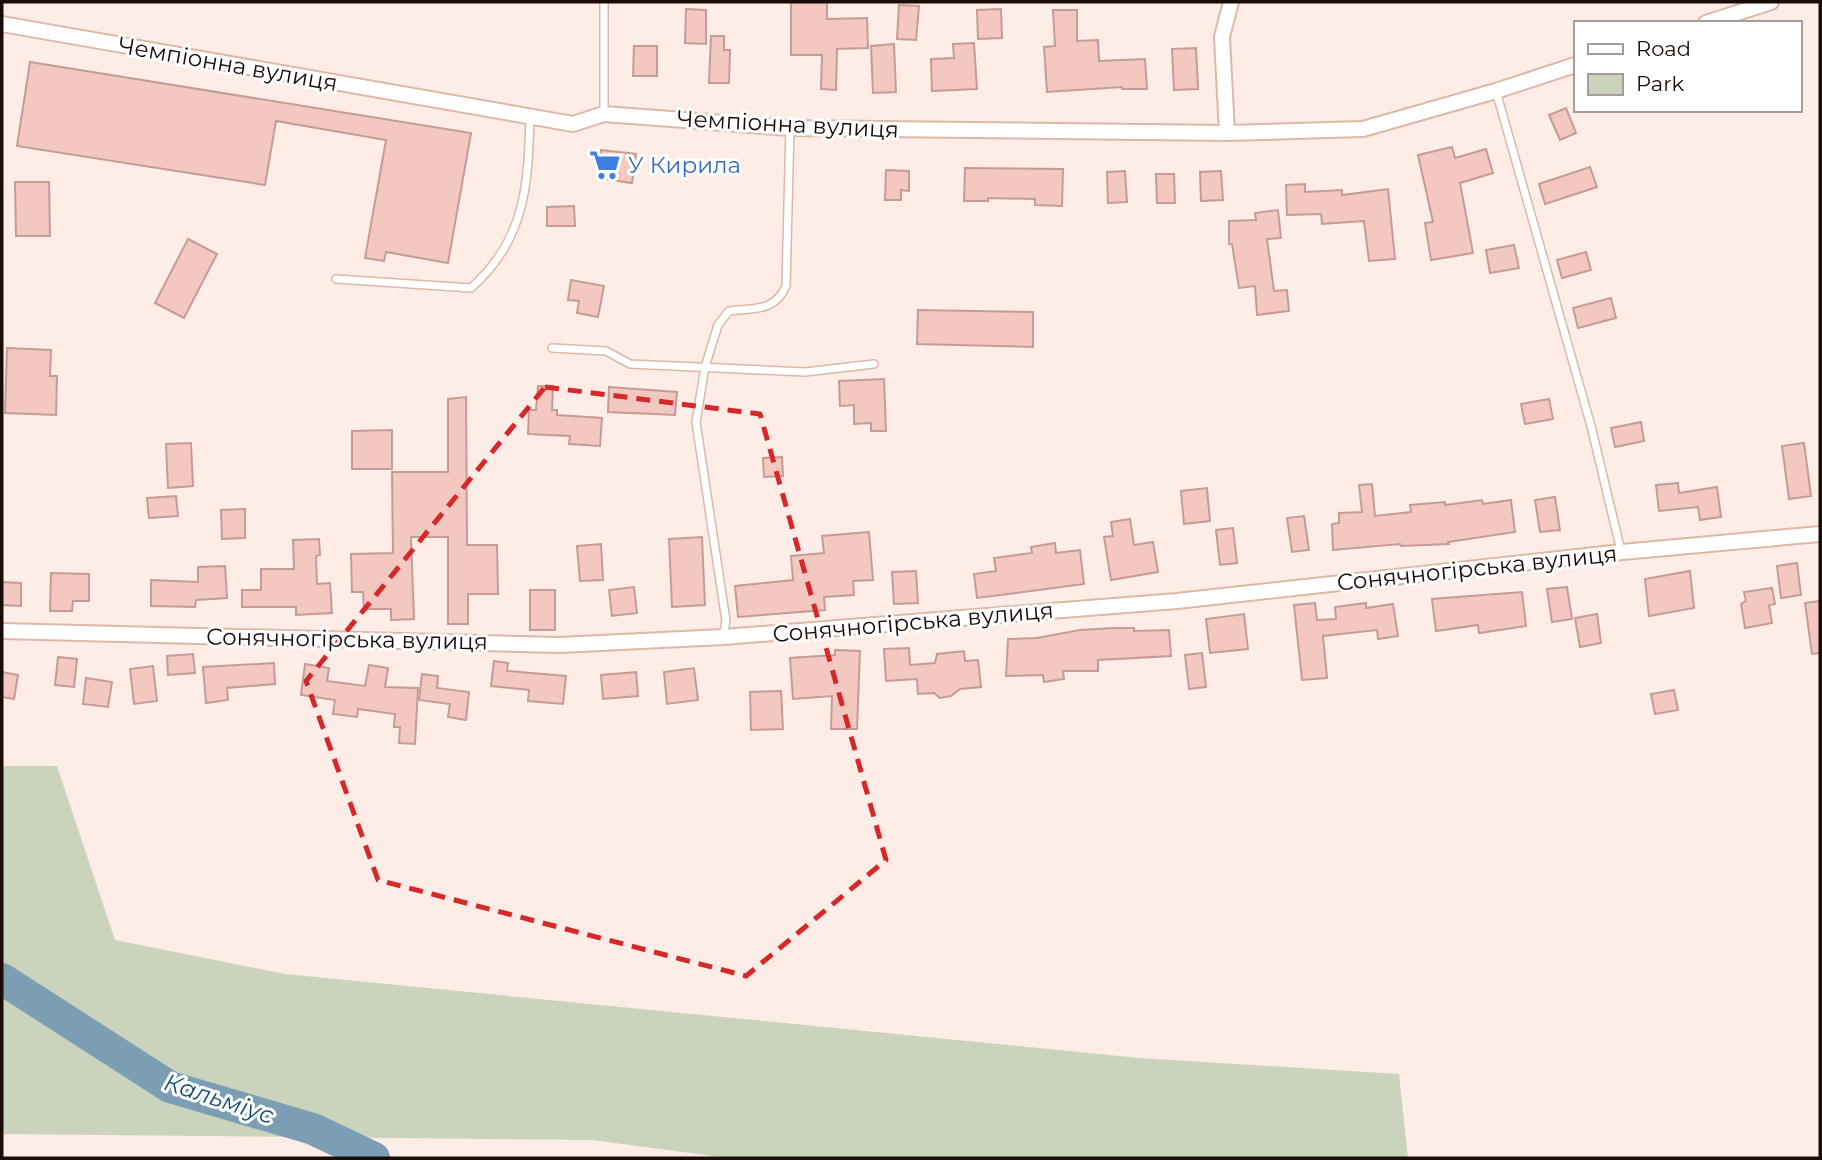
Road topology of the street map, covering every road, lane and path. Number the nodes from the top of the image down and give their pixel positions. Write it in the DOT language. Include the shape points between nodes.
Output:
graph roads {
  1 [pos="604,2"];
  2 [pos="1231,2"];
  3 [pos="1771,2"];
  4 [pos="1712,21"];
  5 [pos="2,24"];
  6 [pos="1574,65"];
  7 [pos="1496,91"];
  8 [pos="604,114"];
  9 [pos="530,116"];
  10 [pos="790,128"];
  11 [pos="1227,133"];
  12 [pos="336,279"];
  13 [pos="552,348"];
  14 [pos="874,364"];
  15 [pos="705,367"];
  16 [pos="1820,534"];
  17 [pos="1622,552"];
  18 [pos="2,631"];
  19 [pos="723,637"];
  1 -- 8 [label="lane"];
  2 -- 11 [label="street" via="1222,37"];
  3 -- 4 [label="street"];
  5 -- 9 [label="street, Чемпіонна вулиця"];
  6 -- 7 [label="street, Чемпіонна вулиця"];
  7 -- 11 [label="street, Чемпіонна вулиця" via="1363,129"];
  7 -- 17 [label="lane" via="1588,413"];
  8 -- 9 [label="street, Чемпіонна вулиця" via="573,124"];
  8 -- 10 [label="street, Чемпіонна вулиця"];
  9 -- 12 [label="lane" via="528,178 516,227 490,272 471,288"];
  10 -- 11 [label="street, Чемпіонна вулиця"];
  10 -- 15 [label="lane" via="786,286 771,305 729,311 718,325"];
  13 -- 15 [label="lane" via="606,351 630,365"];
  14 -- 15 [label="lane" via="806,372"];
  15 -- 19 [label="lane" via="696,422 726,621"];
  16 -- 17 [label="street, Сонячногірська вулиця"];
  17 -- 19 [label="street, Сонячногірська вулиця" via="1177,601"];
  18 -- 19 [label="street, Сонячногірська вулиця" via="559,645"];
}
